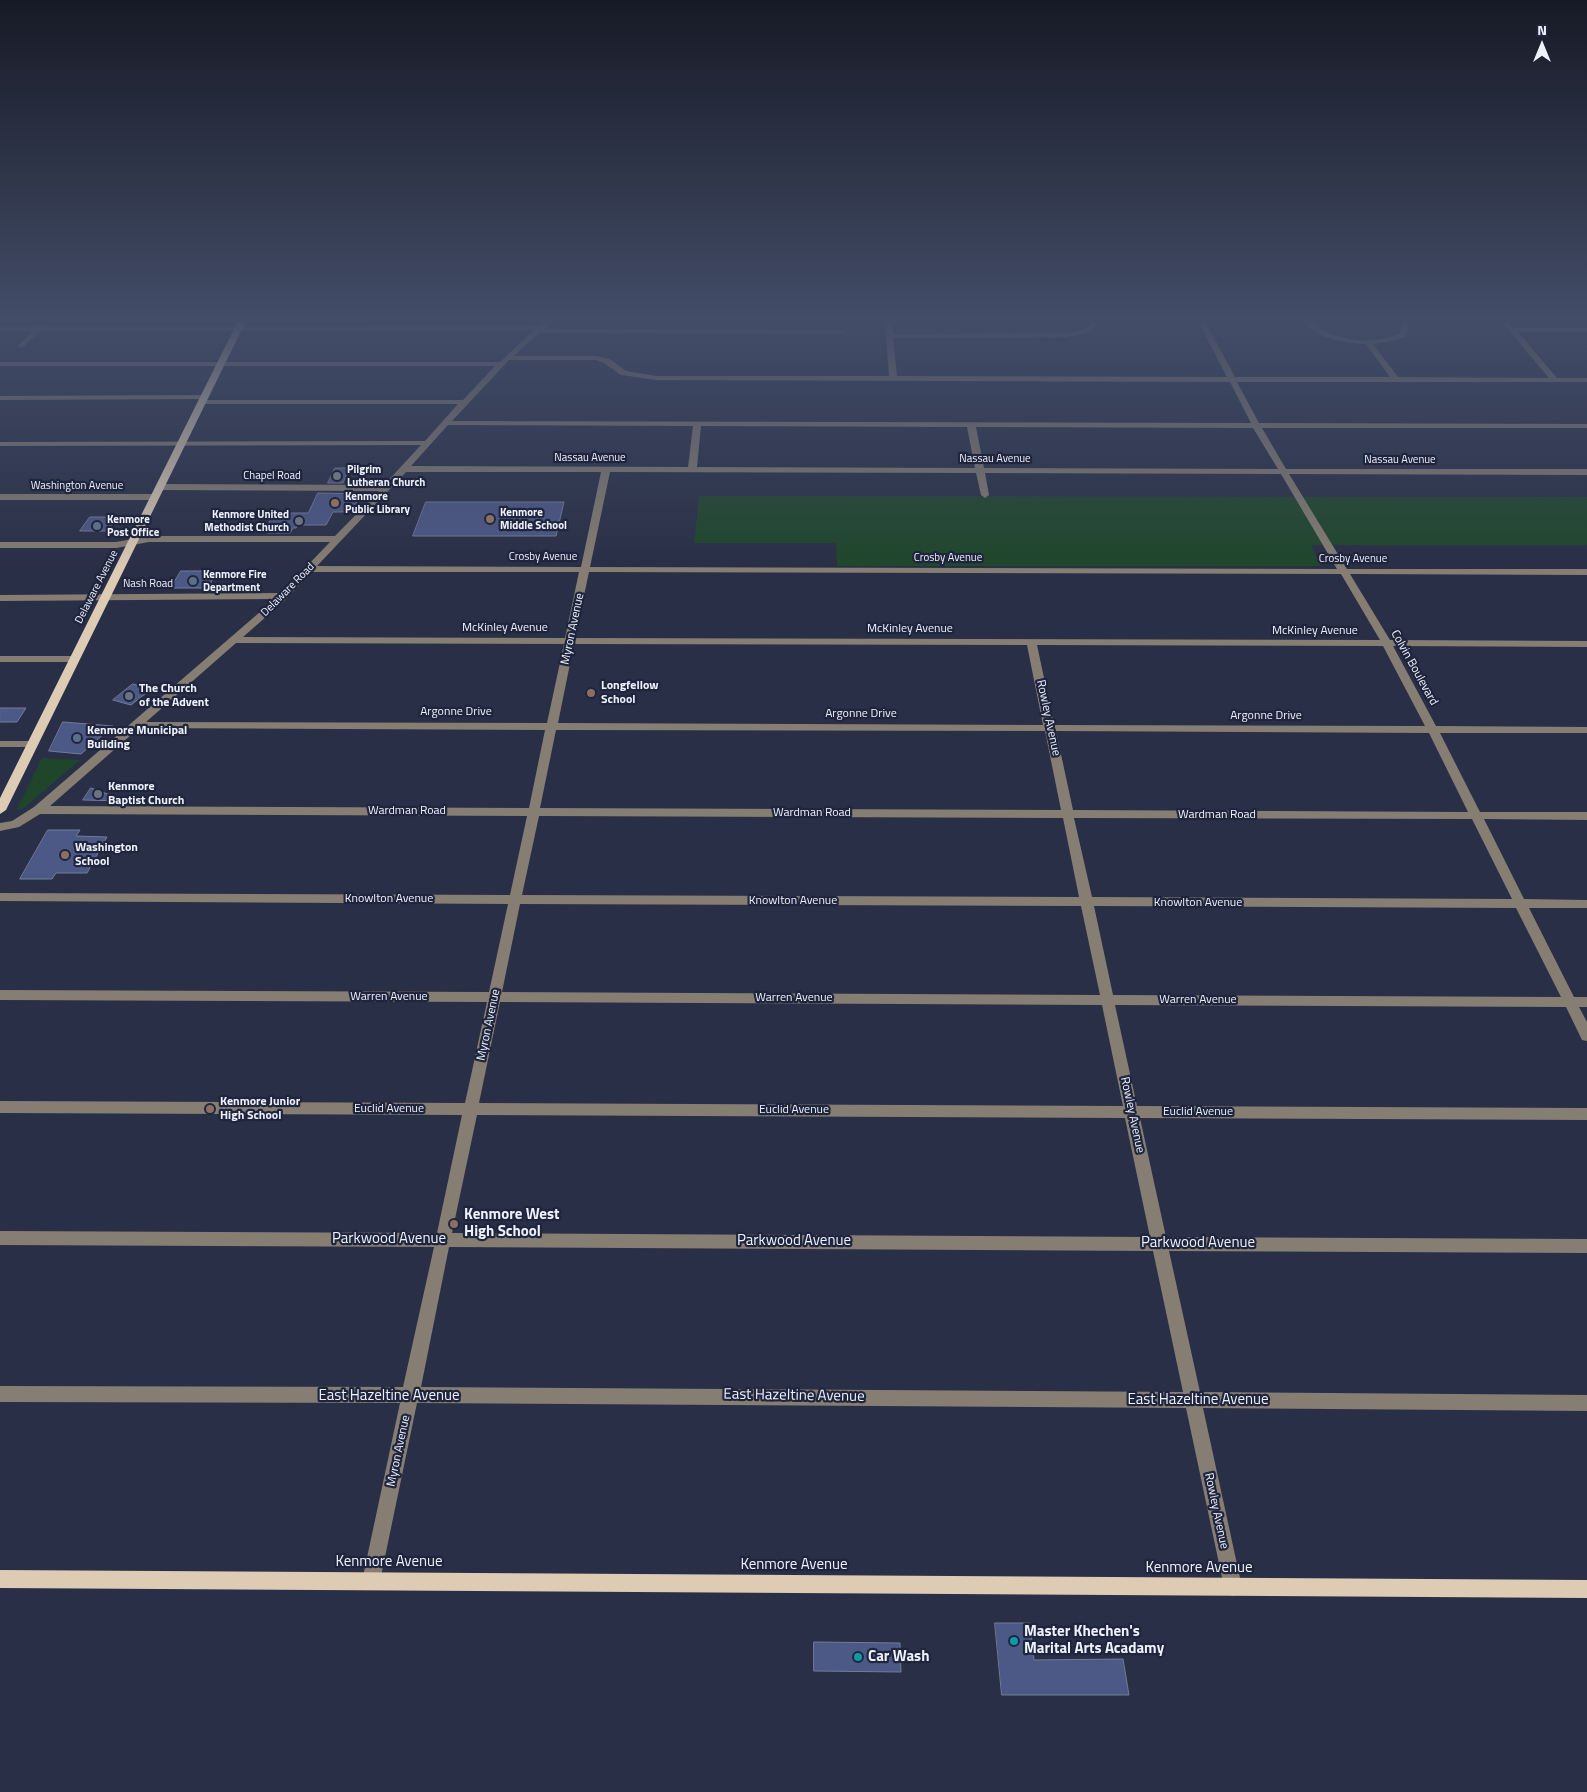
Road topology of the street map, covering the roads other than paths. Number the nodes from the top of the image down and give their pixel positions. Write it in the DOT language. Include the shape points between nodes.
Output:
graph roads {
  1 [pos="201,405"];
  2 [pos="463,405"];
  3 [pos="1246,405"];
  4 [pos="446,423"];
  5 [pos="697,423"];
  6 [pos="971,424"];
  7 [pos="1256,424"];
  8 [pos="1587,426"];
  9 [pos="182,443"];
  10 [pos="428,443"];
  11 [pos="0,444"];
  12 [pos="404,469"];
  13 [pos="606,469"];
  14 [pos="692,470"];
  15 [pos="981,470"];
  16 [pos="1283,471"];
  17 [pos="1587,472"];
  18 [pos="159,487"];
  19 [pos="386,488"];
  20 [pos="986,495"];
  21 [pos="154,497"];
  22 [pos="0,498"];
  23 [pos="338,539"];
  24 [pos="133,542"];
  25 [pos="0,545"];
  26 [pos="309,569"];
  27 [pos="585,570"];
  28 [pos="1344,572"];
  29 [pos="1587,572"];
  30 [pos="283,596"];
  31 [pos="104,597"];
  32 [pos="0,598"];
  33 [pos="233,640"];
  34 [pos="570,641"];
  35 [pos="1031,642"];
  36 [pos="1387,644"];
  37 [pos="1587,644"];
  38 [pos="0,659"];
  39 [pos="74,659"];
  40 [pos="135,725"];
  41 [pos="552,726"];
  42 [pos="1050,728"];
  43 [pos="1433,730"];
  44 [pos="1587,730"];
  45 [pos="0,744"];
  46 [pos="33,744"];
  47 [pos="0,810"];
  48 [pos="38,810"];
  49 [pos="534,812"];
  50 [pos="1068,814"];
  51 [pos="1476,816"];
  52 [pos="1587,816"];
  53 [pos="0,827"];
  54 [pos="0,898"];
  55 [pos="516,900"];
  56 [pos="1086,902"];
  57 [pos="1520,904"];
  58 [pos="1587,904"];
  59 [pos="0,995"];
  60 [pos="495,997"];
  61 [pos="1107,1000"];
  62 [pos="1570,1002"];
  63 [pos="1587,1002"];
  64 [pos="1587,1036"];
  65 [pos="0,1107"];
  66 [pos="472,1109"];
  67 [pos="1131,1112"];
  68 [pos="1587,1114"];
  69 [pos="0,1238"];
  70 [pos="444,1240"];
  71 [pos="1159,1243"];
  72 [pos="1587,1246"];
  73 [pos="0,1394"];
  74 [pos="411,1396"];
  75 [pos="1192,1400"];
  76 [pos="1587,1402"];
  77 [pos="0,1579"];
  78 [pos="370,1581"];
  79 [pos="1233,1587"];
  80 [pos="1587,1589"];
  1 -- 9 [label="main road, Delaware Avenue"];
  2 -- 4 [label="street, Delaware Road"];
  3 -- 7 [label="street, Colvin Boulevard"];
  4 -- 5 [label="street"];
  4 -- 10 [label="street, Delaware Road"];
  5 -- 6 [label="street"];
  5 -- 14 [label="street"];
  6 -- 7 [label="street"];
  6 -- 15 [label="street"];
  7 -- 8 [label="street"];
  7 -- 16 [label="street, Colvin Boulevard"];
  9 -- 10 [label="street"];
  9 -- 11 [label="street"];
  9 -- 18 [label="main road, Delaware Avenue"];
  10 -- 12 [label="street, Delaware Road"];
  12 -- 13 [label="street, Nassau Avenue"];
  12 -- 19 [label="street, Delaware Road"];
  13 -- 14 [label="street, Nassau Avenue"];
  13 -- 27 [label="street, Myron Avenue"];
  14 -- 15 [label="street, Nassau Avenue"];
  15 -- 16 [label="street, Nassau Avenue"];
  15 -- 20 [label="street"];
  16 -- 17 [label="street, Nassau Avenue"];
  16 -- 28 [label="street, Colvin Boulevard"];
  18 -- 19 [label="street, Chapel Road"];
  18 -- 21 [label="main road, Delaware Avenue"];
  19 -- 23 [label="street, Delaware Road"];
  21 -- 22 [label="street, Washington Avenue"];
  21 -- 24 [label="main road, Delaware Avenue"];
  23 -- 24 [label="street" via="149,539"];
  23 -- 26 [label="street, Delaware Road"];
  24 -- 25 [label="street" via="116,545"];
  24 -- 31 [label="main road, Delaware Avenue"];
  26 -- 27 [label="street, Crosby Avenue"];
  26 -- 30 [label="street, Delaware Road"];
  27 -- 28 [label="street, Crosby Avenue"];
  27 -- 34 [label="street, Myron Avenue"];
  28 -- 29 [label="street, Crosby Avenue"];
  28 -- 36 [label="street, Colvin Boulevard"];
  30 -- 31 [label="street, Nash Road"];
  30 -- 33 [label="street, Delaware Road"];
  31 -- 32 [label="street, Nash Road"];
  31 -- 39 [label="main road, Delaware Avenue"];
  33 -- 34 [label="street, McKinley Avenue"];
  33 -- 40 [label="street, Delaware Road"];
  34 -- 35 [label="street, McKinley Avenue"];
  34 -- 41 [label="street, Myron Avenue"];
  35 -- 36 [label="street, McKinley Avenue"];
  35 -- 42 [label="street, Rowley Avenue"];
  36 -- 37 [label="street, McKinley Avenue"];
  36 -- 43 [label="street, Colvin Boulevard"];
  38 -- 39 [label="street"];
  39 -- 46 [label="main road, Delaware Avenue"];
  40 -- 41 [label="street, Argonne Drive"];
  40 -- 48 [label="street, Delaware Road"];
  41 -- 42 [label="street, Argonne Drive"];
  41 -- 49 [label="street, Myron Avenue"];
  42 -- 43 [label="street, Argonne Drive"];
  42 -- 50 [label="street, Rowley Avenue"];
  43 -- 44 [label="street, Argonne Drive"];
  43 -- 51 [label="street, Colvin Boulevard"];
  45 -- 46 [label="street"];
  46 -- 47 [label="main road, Delaware Avenue"];
  48 -- 49 [label="street, Wardman Road"];
  48 -- 53 [label="street, Delaware Road" via="15,824"];
  49 -- 50 [label="street, Wardman Road"];
  49 -- 55 [label="street, Myron Avenue"];
  50 -- 51 [label="street, Wardman Road"];
  50 -- 56 [label="street, Rowley Avenue"];
  51 -- 52 [label="street, Wardman Road"];
  51 -- 57 [label="street, Colvin Boulevard"];
  54 -- 55 [label="street, Knowlton Avenue"];
  55 -- 56 [label="street, Knowlton Avenue"];
  55 -- 60 [label="street, Myron Avenue"];
  56 -- 57 [label="street, Knowlton Avenue"];
  56 -- 61 [label="street, Rowley Avenue"];
  57 -- 58 [label="street, Knowlton Avenue"];
  57 -- 62 [label="street, Colvin Boulevard"];
  59 -- 60 [label="street, Warren Avenue"];
  60 -- 61 [label="street, Warren Avenue"];
  60 -- 66 [label="street, Myron Avenue"];
  61 -- 62 [label="street, Warren Avenue"];
  61 -- 67 [label="street, Rowley Avenue"];
  62 -- 63 [label="street, Warren Avenue"];
  62 -- 64 [label="street, Colvin Boulevard"];
  65 -- 66 [label="street, Euclid Avenue"];
  66 -- 67 [label="street, Euclid Avenue"];
  66 -- 70 [label="street, Myron Avenue"];
  67 -- 68 [label="street, Euclid Avenue"];
  67 -- 71 [label="street, Rowley Avenue"];
  69 -- 70 [label="street, Parkwood Avenue"];
  70 -- 71 [label="street, Parkwood Avenue"];
  70 -- 74 [label="street, Myron Avenue"];
  71 -- 72 [label="street, Parkwood Avenue"];
  71 -- 75 [label="street, Rowley Avenue"];
  73 -- 74 [label="street, East Hazeltine Avenue"];
  74 -- 75 [label="street, East Hazeltine Avenue"];
  74 -- 78 [label="street, Myron Avenue"];
  75 -- 76 [label="street, East Hazeltine Avenue"];
  75 -- 79 [label="street, Rowley Avenue"];
  77 -- 78 [label="main road, Kenmore Avenue"];
  78 -- 79 [label="main road, Kenmore Avenue"];
  79 -- 80 [label="main road, Kenmore Avenue"];
}
